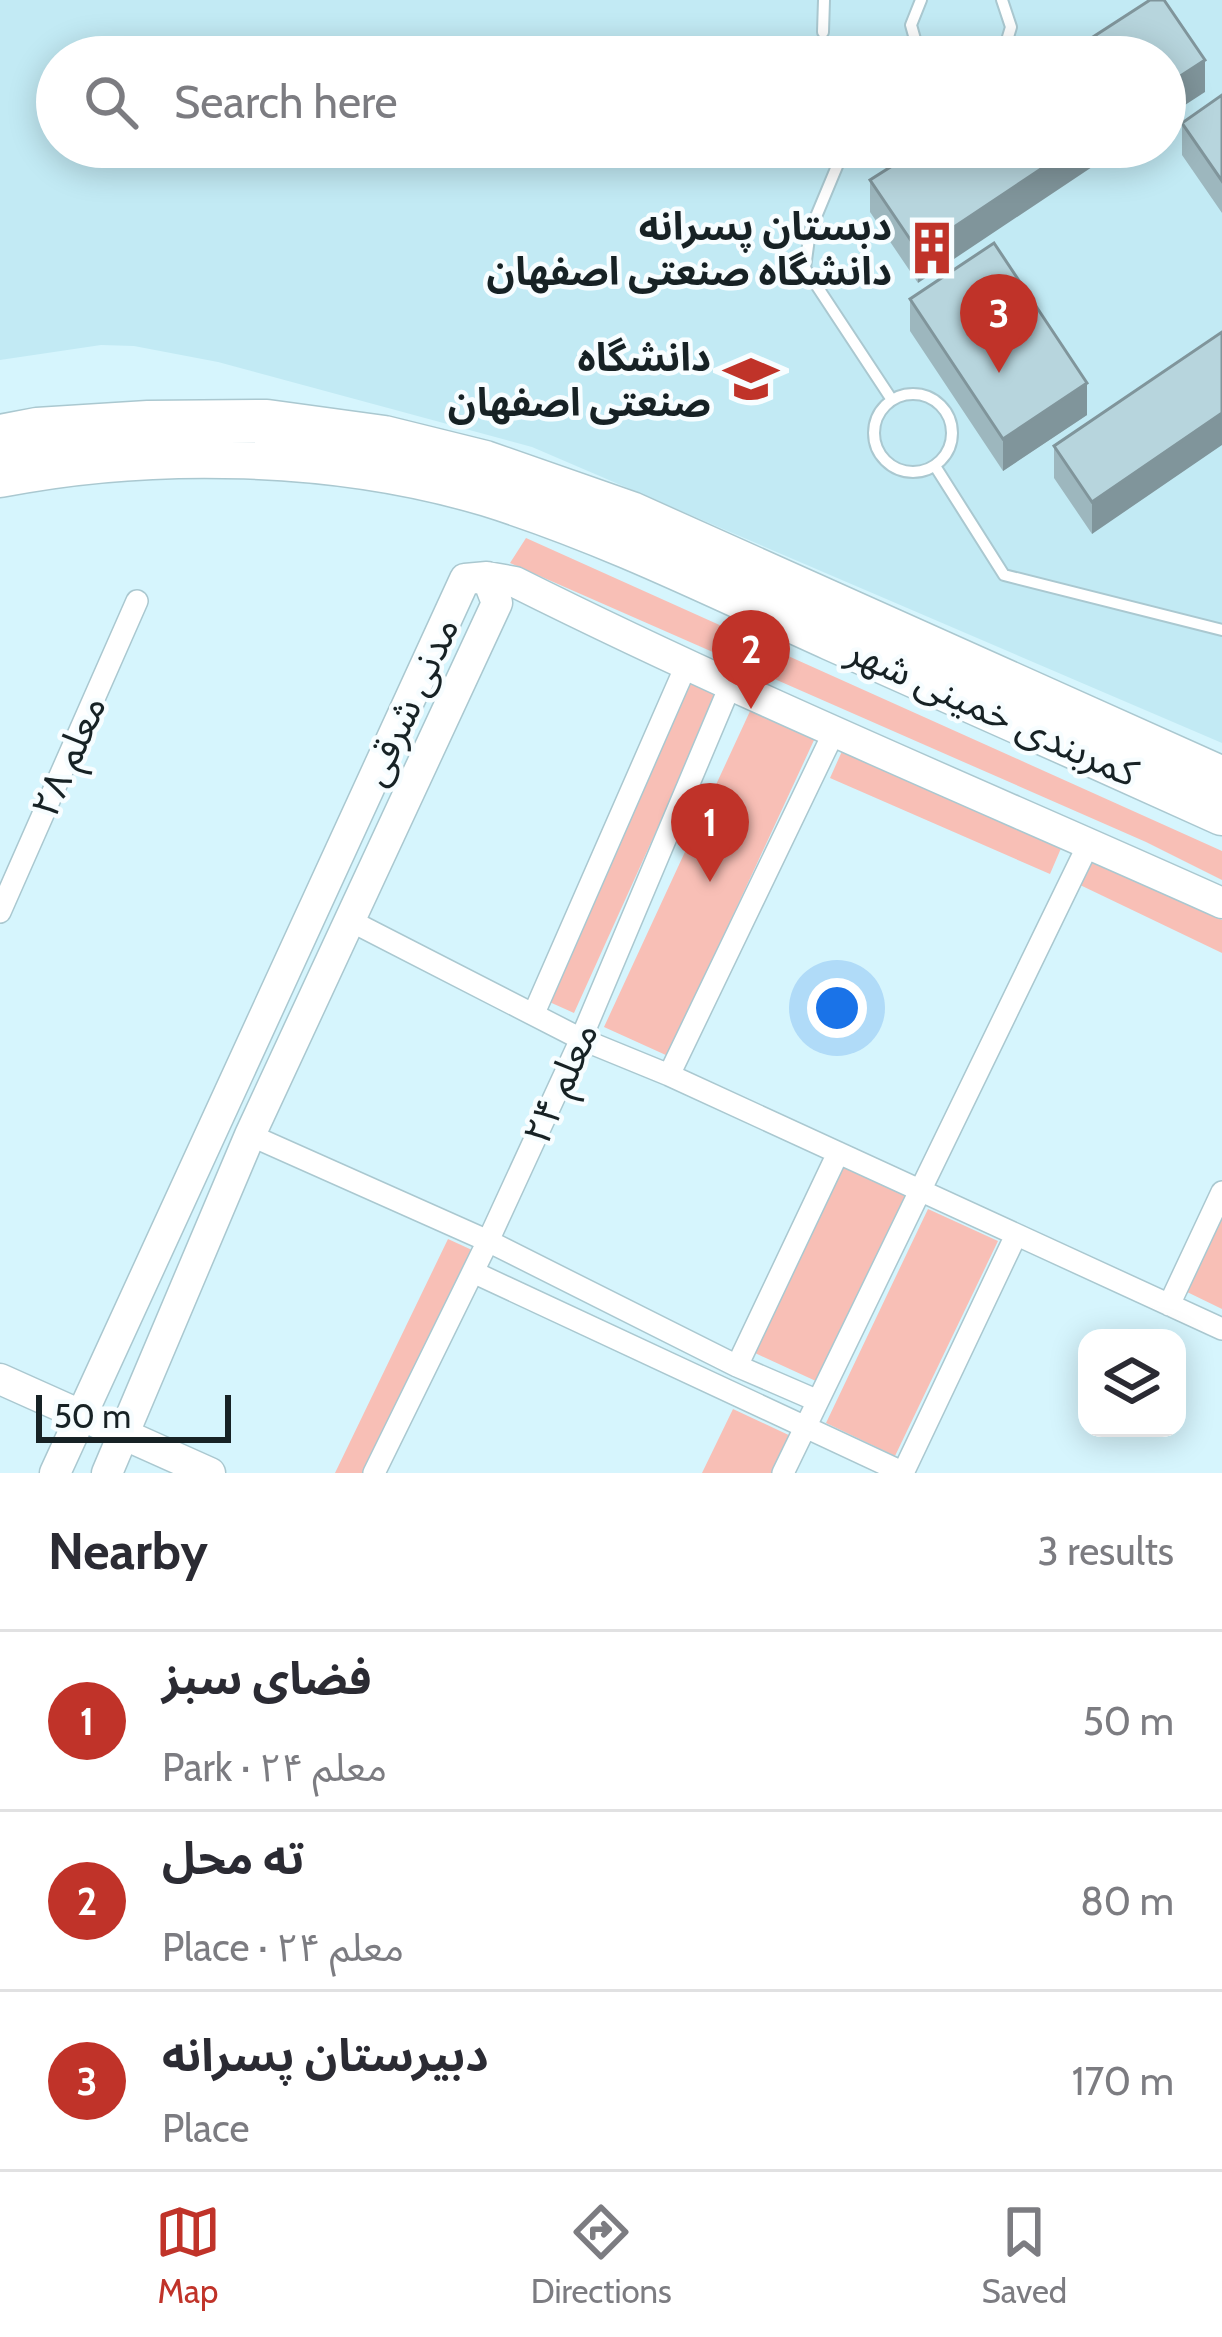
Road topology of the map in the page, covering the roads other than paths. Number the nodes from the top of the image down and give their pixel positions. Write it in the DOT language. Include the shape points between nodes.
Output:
graph roads {
  1 [pos="824,0"];
  2 [pos="921,0"];
  3 [pos="1002,0"];
  4 [pos="824,32"];
  5 [pos="914,36"];
  6 [pos="1008,36"];
  7 [pos="836,168"];
  8 [pos="892,400"];
  9 [pos="0,436"];
  10 [pos="935,466"];
  11 [pos="0,476"];
  12 [pos="488,578"];
  13 [pos="136,601"];
  14 [pos="1222,629"];
  15 [pos="685,668"];
  16 [pos="730,686"];
  17 [pos="836,730"];
  18 [pos="1222,778"];
  19 [pos="1222,814"];
  20 [pos="1089,843"];
  21 [pos="1222,903"];
  22 [pos="0,912"];
  23 [pos="349,920"];
  24 [pos="534,1013"];
  25 [pos="581,1039"];
  26 [pos="668,1075"];
  27 [pos="250,1135"];
  28 [pos="838,1153"];
  29 [pos="918,1190"];
  30 [pos="1222,1192"];
  31 [pos="1016,1235"];
  32 [pos="488,1241"];
  33 [pos="473,1272"];
  34 [pos="1169,1305"];
  35 [pos="1222,1329"];
  36 [pos="737,1366"];
  37 [pos="0,1378"];
  38 [pos="818,1401"];
  39 [pos="80,1414"];
  40 [pos="805,1427"];
  41 [pos="124,1434"];
  42 [pos="55,1473"];
  43 [pos="107,1473"];
  44 [pos="210,1473"];
  45 [pos="374,1473"];
  46 [pos="783,1473"];
  47 [pos="904,1473"];
  1 -- 4 [label="lane"];
  2 -- 5 [label="lane"];
  3 -- 6 [label="lane"];
  7 -- 8 [label="lane" via="810,230 805,268"];
  8 -- 10 [label="lane" via="919,394 943,406 953,431"];
  8 -- 10 [label="lane" via="876,419 880,455 899,471"];
  9 -- 18 [label="highway, کمربندی خمینی شهر" via="267,421 384,437 485,463 631,513"];
  10 -- 14 [label="lane" via="1004,575"];
  11 -- 19 [label="highway, کمربندی خمینی شهر" via="144,457 275,458 484,495 615,542"];
  12 -- 15 [label="street" via="515,583"];
  12 -- 23 [label="street, مدنی شرقی" via="497,603"];
  12 -- 39 [label="street, مدنی شرقی" via="465,579"];
  13 -- 22 [label="street, معلم ۲۸"];
  15 -- 16 [label="street"];
  15 -- 24 [label="street"];
  16 -- 17 [label="street"];
  16 -- 25 [label="street, معلم ۲۴"];
  17 -- 20 [label="street"];
  17 -- 26 [label="street"];
  20 -- 21 [label="street"];
  20 -- 29 [label="street"];
  23 -- 24 [label="street"];
  23 -- 27 [label="street, مدنی شرقی"];
  24 -- 25 [label="street"];
  25 -- 26 [label="street"];
  25 -- 32 [label="street, معلم ۲۴"];
  26 -- 28 [label="street"];
  27 -- 32 [label="street"];
  27 -- 41 [label="street, مدنی شرقی"];
  28 -- 29 [label="street"];
  28 -- 36 [label="street"];
  29 -- 31 [label="street"];
  29 -- 38 [label="street"];
  30 -- 34 [label="street"];
  31 -- 34 [label="street"];
  31 -- 47 [label="street"];
  32 -- 33 [label="street, معلم ۲۴"];
  32 -- 36 [label="street"];
  33 -- 40 [label="street"];
  33 -- 45 [label="street, معلم ۲۴"];
  34 -- 35 [label="street"];
  36 -- 38 [label="street"];
  37 -- 39 [label="street"];
  38 -- 40 [label="street"];
  39 -- 41 [label="street"];
  39 -- 42 [label="street, مدنی شرقی"];
  40 -- 46 [label="street"];
  40 -- 47 [label="street"];
  41 -- 43 [label="street, مدنی شرقی"];
  41 -- 44 [label="street"];
}
